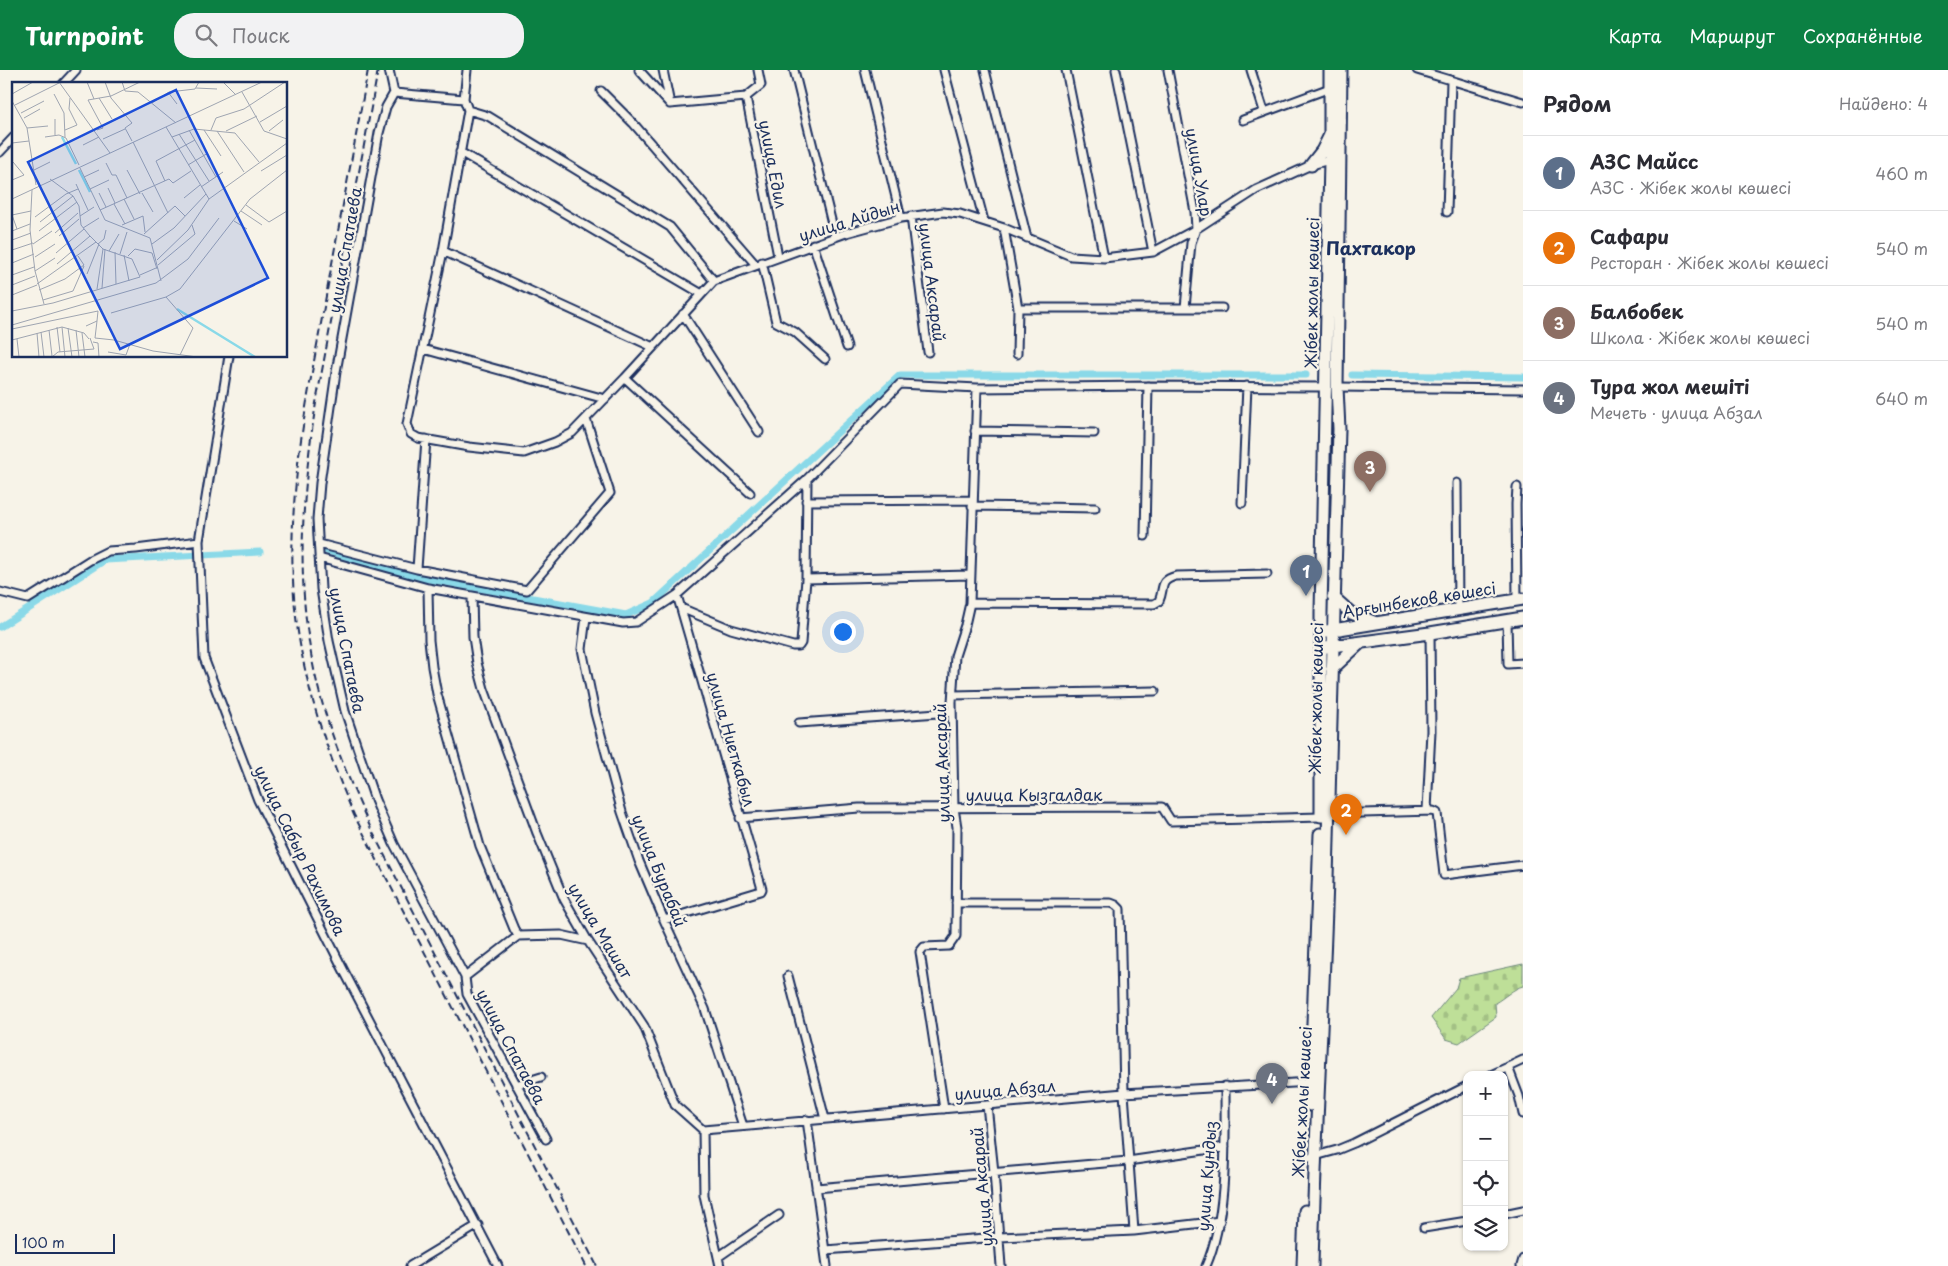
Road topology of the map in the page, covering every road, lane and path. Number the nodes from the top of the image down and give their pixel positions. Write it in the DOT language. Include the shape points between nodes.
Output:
graph roads {
  1 [pos="76,70"];
  2 [pos="389,70"];
  3 [pos="467,70"];
  4 [pos="639,70"];
  5 [pos="663,70"];
  6 [pos="758,70"];
  7 [pos="794,70"];
  8 [pos="864,70"];
  9 [pos="944,70"];
  10 [pos="985,70"];
  11 [pos="1066,70"];
  12 [pos="1116,70"];
  13 [pos="1168,70"];
  14 [pos="1251,70"];
  15 [pos="1330,70"];
  16 [pos="1341,70"];
  17 [pos="1417,70"];
  18 [pos="1451,81"];
  19 [pos="65,82"];
  20 [pos="1330,88"];
  21 [pos="601,91"];
  22 [pos="394,93"];
  23 [pos="746,97"];
  24 [pos="464,99"];
  25 [pos="1523,102"];
  26 [pos="670,104"];
  27 [pos="468,110"];
  28 [pos="1264,112"];
  29 [pos="1243,120"];
  30 [pos="1330,136"];
  31 [pos="12,139"];
  32 [pos="0,151"];
  33 [pos="460,152"];
  34 [pos="1335,158"];
  35 [pos="1311,165"];
  36 [pos="1447,212"];
  37 [pos="911,216"];
  38 [pos="901,218"];
  39 [pos="984,222"];
  40 [pos="1004,228"];
  41 [pos="1196,229"];
  42 [pos="835,236"];
  43 [pos="1027,238"];
  44 [pos="813,244"];
  45 [pos="443,251"];
  46 [pos="1153,252"];
  47 [pos="778,256"];
  48 [pos="1104,258"];
  49 [pos="759,264"];
  50 [pos="714,281"];
  51 [pos="702,294"];
  52 [pos="1018,308"];
  53 [pos="1185,308"];
  54 [pos="1222,308"];
  55 [pos="683,314"];
  56 [pos="653,347"];
  57 [pos="847,347"];
  58 [pos="422,349"];
  59 [pos="928,352"];
  60 [pos="1017,354"];
  61 [pos="229,358"];
  62 [pos="825,359"];
  63 [pos="625,378"];
  64 [pos="1148,386"];
  65 [pos="1247,386"];
  66 [pos="1331,387"];
  67 [pos="977,388"];
  68 [pos="1523,389"];
  69 [pos="605,399"];
  70 [pos="586,419"];
  71 [pos="975,431"];
  72 [pos="759,432"];
  73 [pos="1094,433"];
  74 [pos="426,439"];
  75 [pos="807,479"];
  76 [pos="1457,483"];
  77 [pos="1517,487"];
  78 [pos="750,493"];
  79 [pos="806,501"];
  80 [pos="972,503"];
  81 [pos="1242,503"];
  82 [pos="1095,508"];
  83 [pos="1145,536"];
  84 [pos="199,541"];
  85 [pos="319,544"];
  86 [pos="320,558"];
  87 [pos="417,569"];
  88 [pos="1267,574"];
  89 [pos="970,575"];
  90 [pos="806,580"];
  91 [pos="428,588"];
  92 [pos="0,592"];
  93 [pos="677,596"];
  94 [pos="1334,596"];
  95 [pos="472,597"];
  96 [pos="1520,600"];
  97 [pos="970,603"];
  98 [pos="681,608"];
  99 [pos="1458,609"];
  100 [pos="586,618"];
  101 [pos="1523,618"];
  102 [pos="1507,621"];
  103 [pos="1375,623"];
  104 [pos="1333,630"];
  105 [pos="1321,632"];
  106 [pos="1430,633"];
  107 [pos="1360,643"];
  108 [pos="1326,647"];
  109 [pos="1523,663"];
  110 [pos="1332,669"];
  111 [pos="1155,691"];
  112 [pos="953,695"];
  113 [pos="952,712"];
  114 [pos="799,723"];
  115 [pos="954,808"];
  116 [pos="1426,810"];
  117 [pos="1325,815"];
  118 [pos="740,818"];
  119 [pos="1523,865"];
  120 [pos="956,902"];
  121 [pos="664,920"];
  122 [pos="518,936"];
  123 [pos="588,941"];
  124 [pos="788,976"];
  125 [pos="465,977"];
  126 [pos="1523,1060"];
  127 [pos="1508,1067"];
  128 [pos="1500,1071"];
  129 [pos="541,1077"];
  130 [pos="1311,1082"];
  131 [pos="516,1085"];
  132 [pos="1225,1086"];
  133 [pos="1463,1088"];
  134 [pos="1124,1093"];
  135 [pos="987,1105"];
  136 [pos="944,1109"];
  137 [pos="1523,1114"];
  138 [pos="825,1119"];
  139 [pos="807,1120"];
  140 [pos="743,1126"];
  141 [pos="703,1130"];
  142 [pos="546,1139"];
  143 [pos="1225,1147"];
  144 [pos="1311,1157"];
  145 [pos="1128,1161"];
  146 [pos="994,1172"];
  147 [pos="816,1188"];
  148 [pos="1523,1210"];
  149 [pos="1508,1213"];
  150 [pos="779,1215"];
  151 [pos="1220,1221"];
  152 [pos="1463,1221"];
  153 [pos="478,1225"];
  154 [pos="1424,1228"];
  155 [pos="1134,1231"];
  156 [pos="999,1237"];
  157 [pos="825,1250"];
  158 [pos="718,1257"];
  159 [pos="1523,1259"];
  160 [pos="410,1266"];
  161 [pos="498,1266"];
  162 [pos="720,1266"];
  163 [pos="827,1266"];
  164 [pos="1002,1266"];
  165 [pos="1206,1266"];
  166 [pos="1303,1266"];
  167 [pos="1312,1266"];
  168 [pos="1521,1266"];
  1 -- 19 [label="street"];
  2 -- 22 [label="street"];
  3 -- 24 [label="street"];
  4 -- 26 [label="street"];
  5 -- 26 [label="street"];
  6 -- 23 [label="street" via="761,85"];
  7 -- 42 [label="street"];
  8 -- 38 [label="street, улица Аксарай"];
  9 -- 39 [label="street"];
  10 -- 43 [label="street"];
  11 -- 48 [label="street"];
  12 -- 46 [label="street"];
  13 -- 41 [label="street, улица Улар"];
  14 -- 28 [label="street"];
  15 -- 20 [label="main road, Жібек жолы көшесі"];
  16 -- 34 [label="main road, Жібек жолы көшесі"];
  17 -- 18 [label="street"];
  18 -- 25 [label="street"];
  18 -- 36 [label="street"];
  20 -- 28 [label="street"];
  20 -- 30 [label="main road, Жібек жолы көшесі"];
  21 -- 49 [label="street" via="634,123"];
  22 -- 24 [label="street"];
  22 -- 85 [label="street, улица Спатаева" via="386,107 379,133 336,372 320,483"];
  23 -- 26 [label="street"];
  23 -- 47 [label="street, улица Едил"];
  24 -- 27 [label="street"];
  27 -- 33 [label="street"];
  27 -- 50 [label="street" via="488,116 670,228"];
  28 -- 29 [label="street"];
  30 -- 34 [label="main road, Жібек жолы көшесі"];
  30 -- 35 [label="main road"];
  31 -- 32 [label="street"];
  33 -- 45 [label="street"];
  33 -- 51 [label="street"];
  34 -- 35 [label="street, улица Айдын"];
  34 -- 66 [label="main road, Жібек жолы көшесі"];
  35 -- 41 [label="street, улица Айдын" via="1256,190"];
  37 -- 38 [label="street, улица Айдын"];
  37 -- 39 [label="street, улица Айдын" via="951,213"];
  37 -- 59 [label="street, улица Аксарай"];
  38 -- 42 [label="street, улица Айдын"];
  39 -- 40 [label="street, улица Айдын"];
  40 -- 43 [label="street, улица Айдын"];
  40 -- 52 [label="street"];
  41 -- 46 [label="street, улица Айдын"];
  41 -- 53 [label="street, улица Улар" via="1191,243"];
  42 -- 44 [label="street, улица Айдын"];
  43 -- 48 [label="street, улица Айдын" via="1071,256"];
  44 -- 47 [label="street, улица Айдын"];
  44 -- 57 [label="street"];
  45 -- 56 [label="street"];
  45 -- 58 [label="street"];
  46 -- 48 [label="street, улица Айдын"];
  47 -- 49 [label="street, улица Айдын"];
  49 -- 50 [label="street, улица Айдын"];
  49 -- 62 [label="street" via="776,322 795,332"];
  50 -- 51 [label="street, улица Айдын"];
  51 -- 55 [label="street, улица Айдын"];
  52 -- 53 [label="street"];
  52 -- 60 [label="street"];
  53 -- 54 [label="street"];
  55 -- 56 [label="street, улица Айдын"];
  55 -- 72 [label="street"];
  56 -- 63 [label="street, улица Айдын"];
  58 -- 69 [label="street"];
  58 -- 74 [label="street, улица Айдын" via="407,424 411,434"];
  61 -- 84 [label="street, улица Сабыр Рахимова"];
  63 -- 69 [label="street, улица Айдын"];
  63 -- 78 [label="street"];
  64 -- 65 [label="street"];
  64 -- 67 [label="street"];
  64 -- 83 [label="street"];
  65 -- 66 [label="street"];
  65 -- 81 [label="street"];
  66 -- 68 [label="street"];
  66 -- 94 [label="main road, Жібек жолы көшесі" via="1339,428"];
  66 -- 105 [label="main road, Жібек жолы көшесі"];
  67 -- 71 [label="street, улица Аксарай"];
  67 -- 75 [label="street" via="900,384"];
  69 -- 70 [label="street, улица Айдын"];
  70 -- 74 [label="street, улица Айдын" via="572,433 524,453"];
  70 -- 87 [label="street" via="610,492 527,590"];
  71 -- 73 [label="street"];
  71 -- 80 [label="street, улица Аксарай"];
  74 -- 87 [label="street"];
  75 -- 79 [label="street"];
  75 -- 93 [label="street"];
  76 -- 99 [label="street"];
  77 -- 96 [label="street"];
  79 -- 80 [label="street"];
  79 -- 90 [label="street"];
  80 -- 82 [label="street"];
  80 -- 89 [label="street, улица Аксарай"];
  84 -- 92 [label="street" via="108,551 28,599"];
  84 -- 153 [label="street, улица Сабыр Рахимова" via="204,658 258,800"];
  85 -- 86 [label="street, улица Спатаева"];
  85 -- 87 [label="street"];
  86 -- 91 [label="street"];
  86 -- 125 [label="street, улица Спатаева" via="329,641 345,711 375,800 394,844"];
  88 -- 97 [label="street" via="1168,578 1163,583 1159,601 1154,604"];
  89 -- 90 [label="street"];
  89 -- 97 [label="street, улица Аксарай"];
  90 -- 98 [label="street" via="799,646 731,628"];
  91 -- 95 [label="street"];
  91 -- 122 [label="street" via="429,640 437,694 480,846"];
  93 -- 98 [label="street, улица Ниеткабыл"];
  93 -- 100 [label="street" via="636,622"];
  94 -- 103 [label="main road" via="1351,613"];
  94 -- 104 [label="main road, Жібек жолы көшесі"];
  95 -- 100 [label="street"];
  95 -- 123 [label="street, улица Машат" via="473,637 484,689 540,841 564,899"];
  96 -- 99 [label="main road, Арғынбеков көшесі"];
  97 -- 112 [label="street, улица Аксарай" via="954,656"];
  98 -- 118 [label="street, улица Ниеткабыл"];
  99 -- 103 [label="main road, Арғынбеков көшесі"];
  100 -- 121 [label="street, улица Бурабай" via="582,649 595,713 622,812"];
  101 -- 102 [label="main road, Арғынбеков көшесі"];
  102 -- 106 [label="main road, Арғынбеков көшесі"];
  102 -- 109 [label="street" via="1508,664"];
  103 -- 104 [label="main road, Арғынбеков көшесі"];
  104 -- 105 [label="main road, Арғынбеков көшесі"];
  104 -- 108 [label="main road, Жібек жолы көшесі"];
  105 -- 108 [label="main road, Жібек жолы көшесі"];
  106 -- 107 [label="main road, Арғынбеков көшесі"];
  106 -- 116 [label="street" via="1431,731"];
  107 -- 108 [label="main road, Арғынбеков көшесі"];
  107 -- 110 [label="main road"];
  108 -- 110 [label="main road, Жібек жолы көшесі"];
  108 -- 117 [label="main road, Жібек жолы көшесі"];
  110 -- 117 [label="main road, Жібек жолы көшесі"];
  111 -- 112 [label="street"];
  112 -- 113 [label="street, улица Аксарай"];
  113 -- 114 [label="street"];
  113 -- 115 [label="street, улица Аксарай"];
  115 -- 117 [label="street, улица Кызгалдак" via="1162,807 1171,821"];
  115 -- 118 [label="street, улица Кызгалдак" via="859,808"];
  115 -- 120 [label="street, улица Аксарай" via="957,827"];
  116 -- 117 [label="street"];
  116 -- 119 [label="street" via="1437,813 1444,875"];
  117 -- 130 [label="main road, Жібек жолы көшесі"];
  117 -- 144 [label="main road, Жібек жолы көшесі" via="1319,1083"];
  118 -- 121 [label="street, улица Ниеткабыл" via="762,891"];
  120 -- 134 [label="street" via="1116,905 1120,910"];
  120 -- 136 [label="street, улица Аксарай" via="954,942 949,946 924,947 920,952"];
  121 -- 140 [label="street, улица Бурабай" via="705,1009"];
  122 -- 123 [label="street" via="561,934"];
  122 -- 125 [label="street"];
  123 -- 141 [label="street, улица Машат" via="644,1026 675,1104"];
  124 -- 138 [label="street"];
  125 -- 131 [label="street, улица Спатаева" via="467,994"];
  126 -- 127 [label="street"];
  127 -- 128 [label="street"];
  127 -- 137 [label="street"];
  129 -- 131 [label="street"];
  130 -- 132 [label="street, улица Абзал"];
  130 -- 144 [label="main road, Жібек жолы көшесі"];
  131 -- 142 [label="street, улица Спатаева"];
  132 -- 134 [label="street, улица Абзал"];
  132 -- 143 [label="street, улица Кундыз"];
  133 -- 144 [label="street" via="1354,1143"];
  134 -- 135 [label="street, улица Абзал"];
  134 -- 145 [label="street"];
  135 -- 136 [label="street, улица Абзал"];
  135 -- 146 [label="street, улица Аксарай"];
  136 -- 138 [label="street, улица Абзал"];
  138 -- 139 [label="street, улица Абзал"];
  139 -- 140 [label="street, улица Абзал"];
  139 -- 147 [label="street"];
  140 -- 141 [label="street, улица Абзал"];
  141 -- 158 [label="street" via="704,1195"];
  143 -- 145 [label="street"];
  143 -- 151 [label="street, улица Кундыз"];
  144 -- 166 [label="main road, Жібек жолы көшесі"];
  144 -- 167 [label="main road, Жібек жолы көшесі"];
  145 -- 146 [label="street"];
  145 -- 155 [label="street"];
  146 -- 147 [label="street"];
  146 -- 156 [label="street, улица Аксарай"];
  147 -- 157 [label="street"];
  148 -- 149 [label="street"];
  150 -- 158 [label="street"];
  151 -- 155 [label="street"];
  151 -- 165 [label="street, улица Кундыз"];
  152 -- 154 [label="street"];
  153 -- 160 [label="street"];
  153 -- 161 [label="street, улица Сабыр Рахимова"];
  155 -- 156 [label="street"];
  156 -- 157 [label="street"];
  156 -- 164 [label="street, улица Аксарай"];
  157 -- 163 [label="street"];
  158 -- 162 [label="street"];
  159 -- 168 [label="street"];
}
